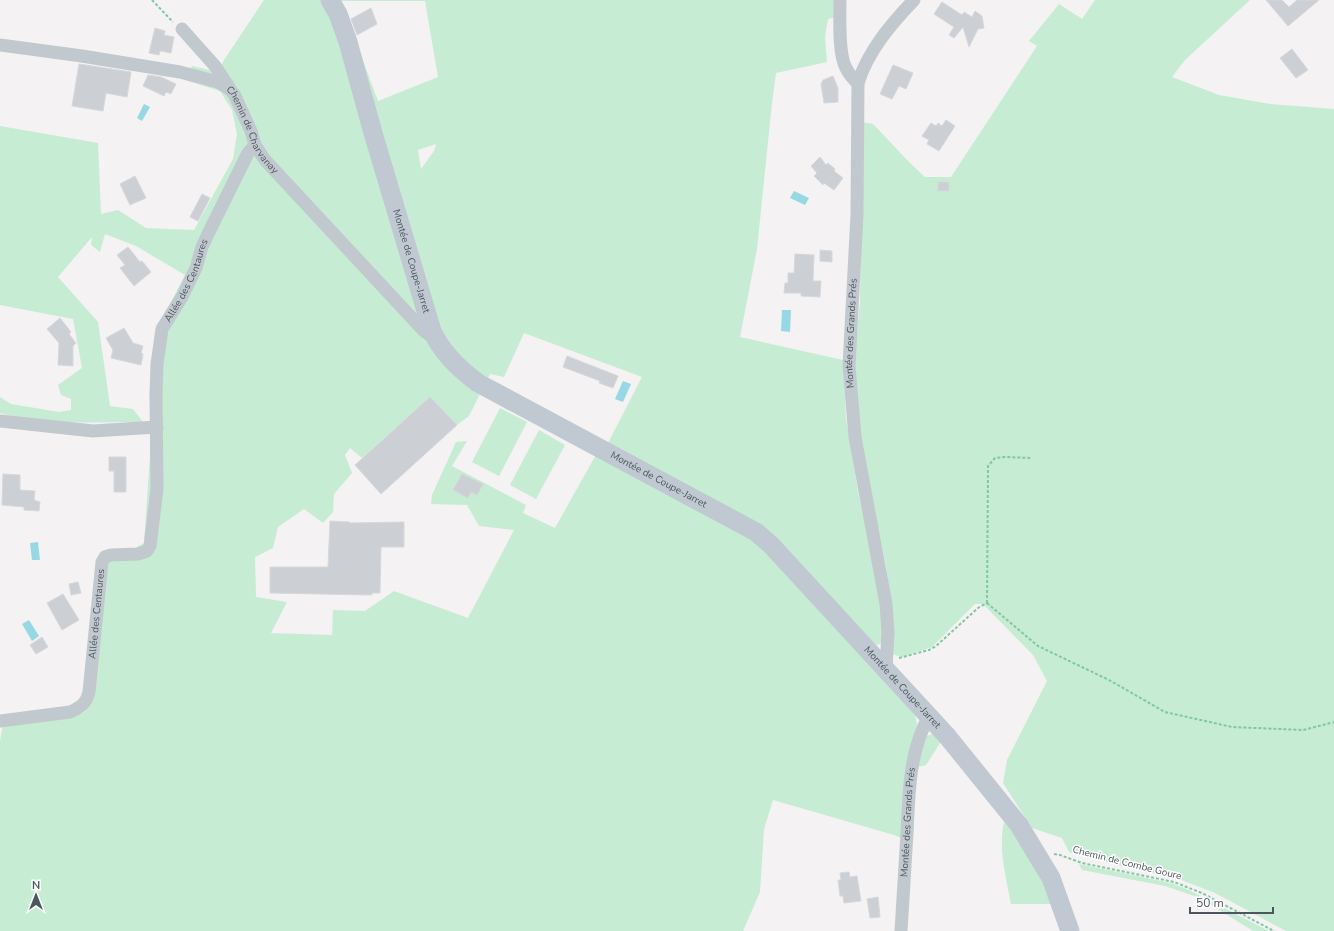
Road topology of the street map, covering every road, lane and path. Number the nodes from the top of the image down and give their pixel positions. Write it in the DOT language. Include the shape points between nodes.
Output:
graph roads {
  1 [pos="152,0"];
  2 [pos="330,0"];
  3 [pos="840,0"];
  4 [pos="914,0"];
  5 [pos="182,29"];
  6 [pos="0,45"];
  7 [pos="858,83"];
  8 [pos="230,88"];
  9 [pos="254,145"];
  10 [pos="436,340"];
  11 [pos="0,421"];
  12 [pos="157,427"];
  13 [pos="1031,458"];
  14 [pos="987,603"];
  15 [pos="886,666"];
  16 [pos="929,716"];
  17 [pos="0,721"];
  18 [pos="1334,722"];
  19 [pos="1038,854"];
  20 [pos="901,931"];
  21 [pos="1070,931"];
  22 [pos="1274,931"];
  1 -- 5 [label="path"];
  2 -- 10 [label="main road, Montée de Coupe-Jarret" via="348,42"];
  3 -- 7 [label="street" via="845,67"];
  4 -- 7 [label="street, Montée des Grands Prés" via="869,56"];
  5 -- 8 [label="street" via="215,66"];
  6 -- 8 [label="street, Chemin de Charvanay" via="180,72 218,82"];
  7 -- 15 [label="street, Montée des Grands Prés" via="857,215 849,366 855,437 886,604"];
  8 -- 9 [label="street, Chemin de Charvanay" via="246,117"];
  9 -- 10 [label="street, Chemin de Charvanay" via="265,160 424,331"];
  9 -- 12 [label="street, Allée des Centaures" via="208,234 194,274 162,330 158,364"];
  10 -- 15 [label="main road, Montée de Coupe-Jarret" via="462,372 478,383 756,532"];
  11 -- 12 [label="street" via="93,431"];
  12 -- 17 [label="street, Allée des Centaures" via="158,489 150,546 147,551 111,555 102,562 89,692 85,703 81,708 70,712"];
  13 -- 14 [label="path" via="995,458 988,466"];
  14 -- 15 [label="path" via="936,646 902,657"];
  14 -- 18 [label="path" via="1038,646 1110,680 1165,712 1232,727 1303,730"];
  15 -- 16 [label="main road, Montée de Coupe-Jarret"];
  16 -- 19 [label="main road, Montée de Coupe-Jarret" via="1019,825"];
  16 -- 20 [label="street, Montée des Grands Prés" via="916,748 910,782"];
  19 -- 21 [label="main road, Montée de Coupe-Jarret" via="1051,878"];
  19 -- 22 [label="path, Chemin de Combe Goure" via="1060,854 1082,863 1174,882 1202,893"];
}
